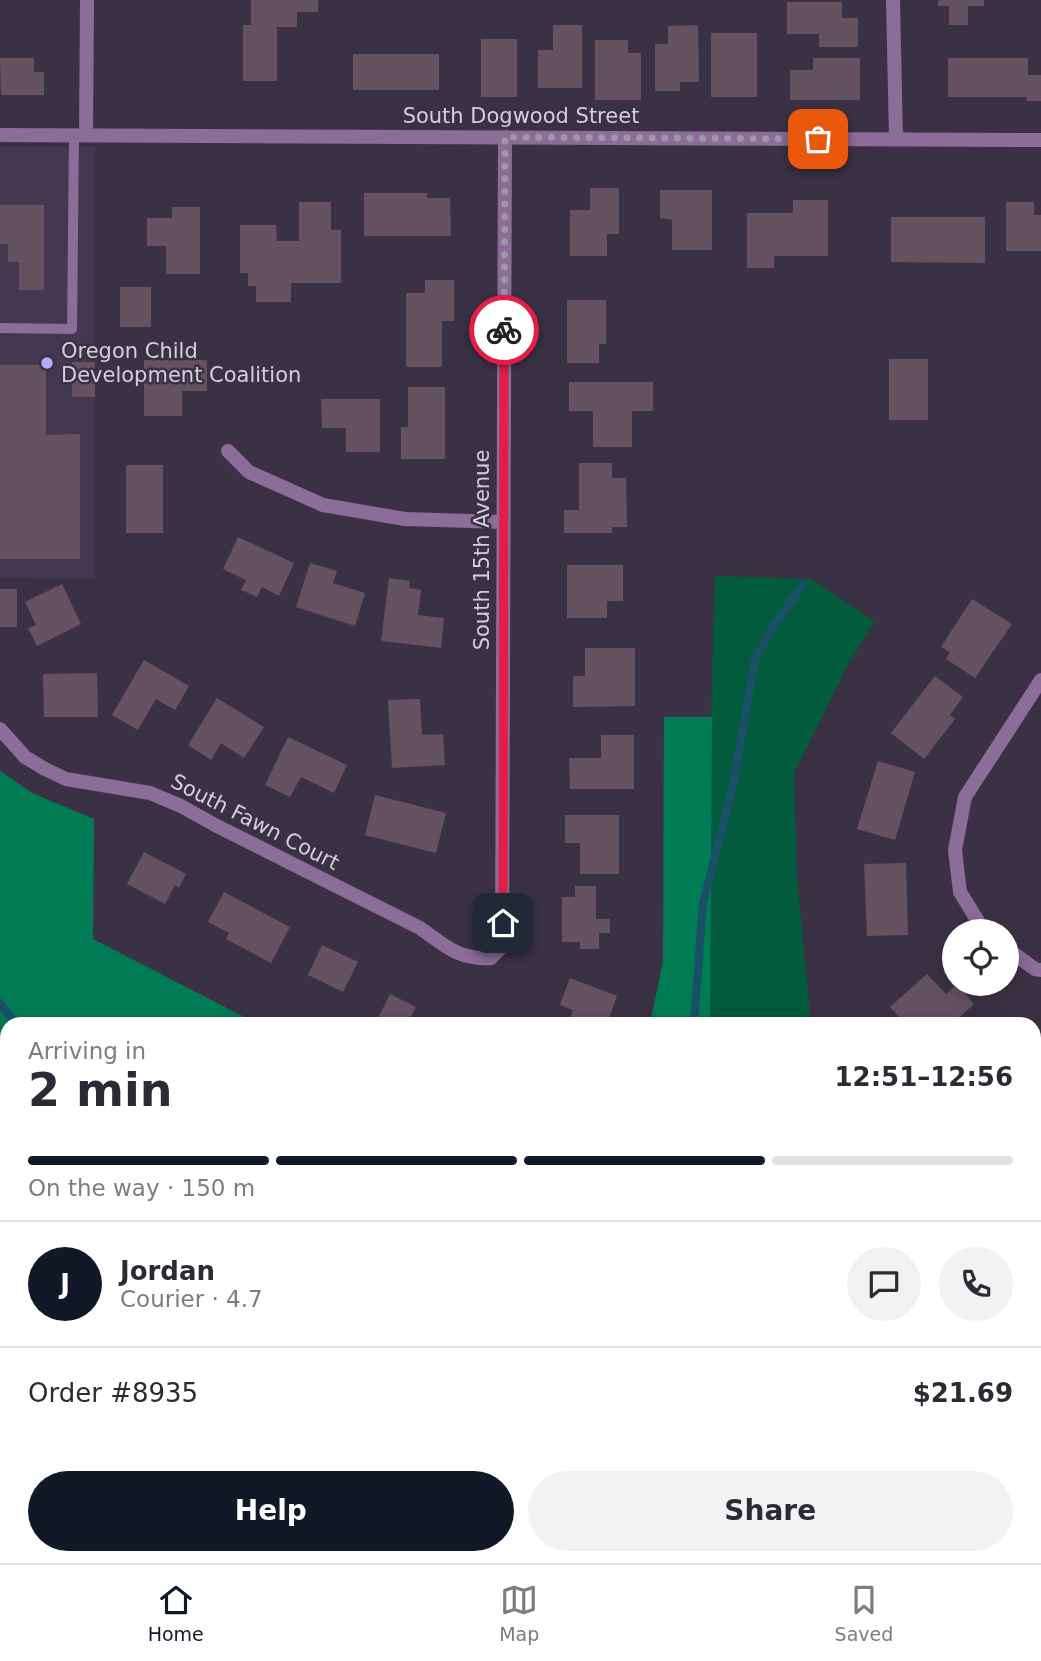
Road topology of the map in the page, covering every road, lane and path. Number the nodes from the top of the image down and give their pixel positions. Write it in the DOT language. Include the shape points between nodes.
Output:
graph roads {
  1 [pos="87,0"];
  2 [pos="893,0"];
  3 [pos="0,135"];
  4 [pos="80,135"];
  5 [pos="505,137"];
  6 [pos="896,139"];
  7 [pos="1041,140"];
  8 [pos="0,328"];
  9 [pos="228,451"];
  10 [pos="503,522"];
  11 [pos="1041,680"];
  12 [pos="0,729"];
  13 [pos="977,919"];
  14 [pos="1019,957"];
  15 [pos="491,958"];
  16 [pos="1041,970"];
  1 -- 4 [label="street"];
  2 -- 6 [label="street"];
  3 -- 4 [label="street, South Dogwood Street"];
  4 -- 5 [label="street, South Dogwood Street"];
  4 -- 8 [label="lane" via="72,329"];
  5 -- 6 [label="street, South Dogwood Street"];
  5 -- 10 [label="street, South 15th Avenue"];
  6 -- 7 [label="street, South Dogwood Street"];
  9 -- 10 [label="street" via="248,472 323,505 405,519"];
  10 -- 15 [label="street, South 15th Avenue" via="503,923 502,947"];
  11 -- 13 [label="street" via="965,797 955,850 960,892"];
  12 -- 15 [label="street, South Fawn Court" via="25,757 66,779 150,793 181,806 420,928 450,950 472,959"];
  14 -- 16 [label="street"];
}
